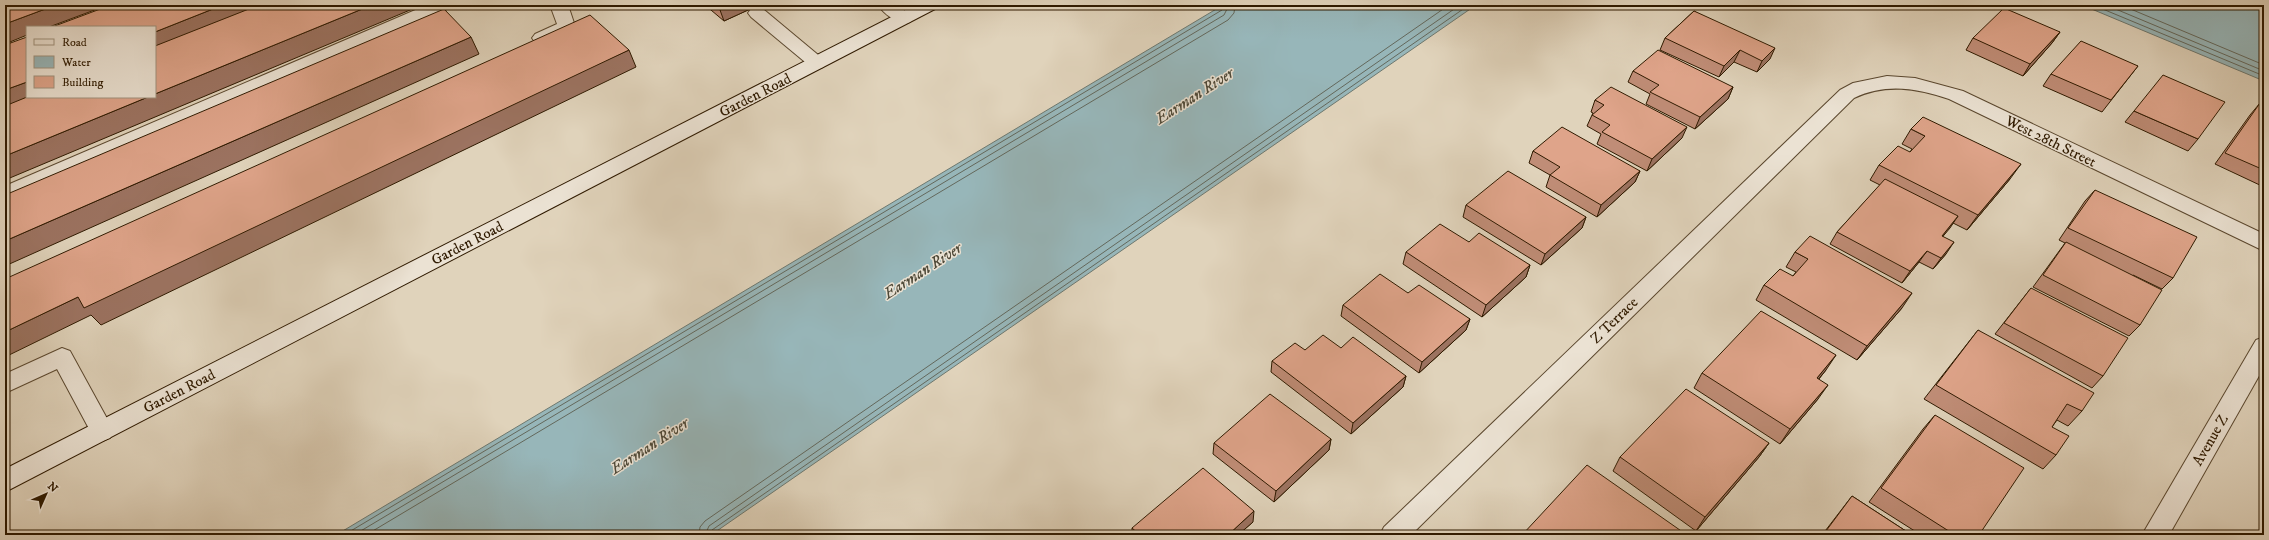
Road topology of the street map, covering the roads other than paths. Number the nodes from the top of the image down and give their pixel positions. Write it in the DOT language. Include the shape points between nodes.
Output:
graph roads {
  1 [pos="441,5"];
  2 [pos="558,5"];
  3 [pos="887,5"];
  4 [pos="929,5"];
  5 [pos="757,14"];
  6 [pos="904,18"];
  7 [pos="523,46"];
  8 [pos="817,63"];
  9 [pos="1835,106"];
  10 [pos="5,194"];
  11 [pos="2264,242"];
  12 [pos="2264,346"];
  13 [pos="5,384"];
  14 [pos="102,431"];
  15 [pos="5,481"];
  16 [pos="1393,535"];
  17 [pos="2156,535"];
  1 -- 10 [label="lane"];
  2 -- 7 [label="lane" via="566,26"];
  3 -- 6 [label="lane"];
  4 -- 6 [label="street, Garden Road"];
  5 -- 8 [label="lane"];
  6 -- 8 [label="street, Garden Road"];
  8 -- 14 [label="street, Garden Road"];
  9 -- 11 [label="street, West 28th Street" via="1847,94 1863,85 1904,81 1931,86 1956,95"];
  9 -- 16 [label="street, Z Terrace"];
  12 -- 17 [label="street, Avenue Z"];
  13 -- 14 [label="lane" via="62,357"];
  14 -- 15 [label="street, Garden Road"];
}
